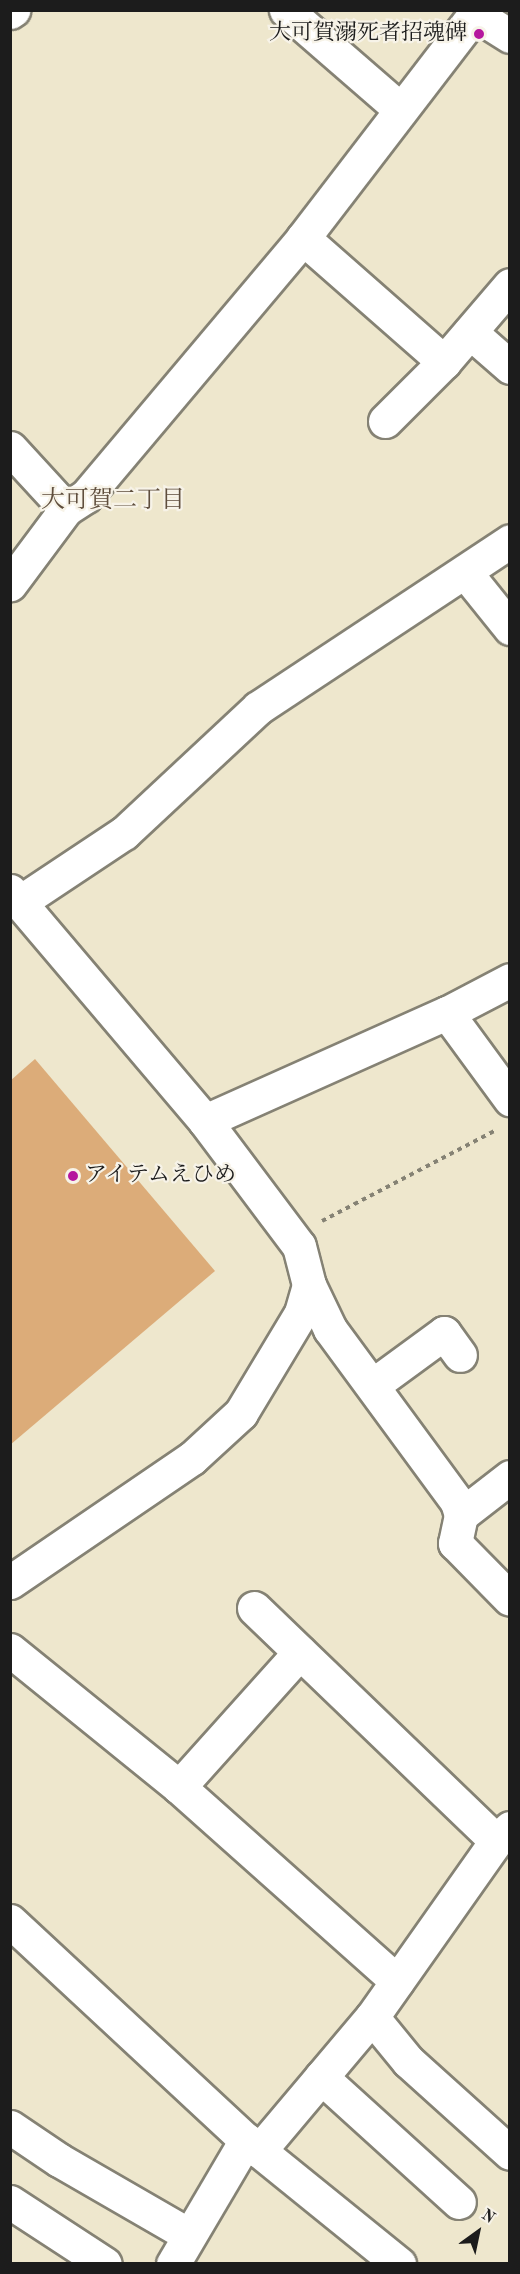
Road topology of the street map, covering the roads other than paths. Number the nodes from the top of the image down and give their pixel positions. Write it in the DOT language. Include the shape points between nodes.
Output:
graph roads {
  1 [pos="286,10"];
  2 [pos="477,12"];
  3 [pos="510,36"];
  4 [pos="401,110"];
  5 [pos="303,238"];
  6 [pos="510,285"];
  7 [pos="470,332"];
  8 [pos="444,362"];
  9 [pos="510,367"];
  10 [pos="385,421"];
  11 [pos="10,448"];
  12 [pos="66,509"];
  13 [pos="510,541"];
  14 [pos="465,572"];
  15 [pos="10,584"];
  16 [pos="510,628"];
  17 [pos="15,896"];
  18 [pos="510,980"];
  19 [pos="447,1013"];
  20 [pos="504,1114"];
  21 [pos="205,1121"];
  22 [pos="309,1285"];
  23 [pos="460,1355"];
  24 [pos="373,1385"];
  25 [pos="510,1477"];
  26 [pos="461,1515"];
  27 [pos="10,1582"];
  28 [pos="510,1599"];
  29 [pos="254,1608"];
  30 [pos="10,1650"];
  31 [pos="300,1652"];
  32 [pos="179,1787"];
  33 [pos="503,1834"];
  34 [pos="10,1921"];
  35 [pos="397,1981"];
  36 [pos="372,2017"];
  37 [pos="321,2077"];
  38 [pos="10,2127"];
  39 [pos="252,2146"];
  40 [pos="510,2153"];
  41 [pos="10,2202"];
  42 [pos="459,2202"];
  43 [pos="186,2253"];
  44 [pos="105,2264"];
  45 [pos="399,2264"];
  1 -- 4 [label="street"];
  2 -- 3 [label="street"];
  2 -- 4 [label="street"];
  4 -- 5 [label="street"];
  5 -- 8 [label="street"];
  5 -- 12 [label="street" via="86,496"];
  6 -- 7 [label="street"];
  7 -- 8 [label="street"];
  7 -- 9 [label="street"];
  8 -- 10 [label="street"];
  11 -- 12 [label="street"];
  12 -- 15 [label="street"];
  13 -- 14 [label="street"];
  14 -- 16 [label="street"];
  14 -- 17 [label="street" via="258,708 124,833"];
  17 -- 21 [label="street"];
  18 -- 19 [label="street"];
  19 -- 20 [label="street"];
  19 -- 21 [label="street"];
  21 -- 22 [label="street" via="299,1246"];
  22 -- 24 [label="street" via="330,1329"];
  22 -- 27 [label="street" via="301,1313 241,1413 192,1458"];
  23 -- 24 [label="street" via="444,1333"];
  24 -- 26 [label="street" via="422,1449 457,1502"];
  25 -- 26 [label="street"];
  26 -- 28 [label="street" via="455,1543"];
  29 -- 31 [label="street"];
  30 -- 32 [label="street"];
  31 -- 32 [label="street"];
  31 -- 33 [label="street"];
  32 -- 35 [label="street"];
  33 -- 35 [label="street"];
  34 -- 39 [label="street"];
  35 -- 36 [label="street"];
  36 -- 37 [label="street"];
  36 -- 40 [label="street" via="408,2061"];
  37 -- 39 [label="street"];
  37 -- 42 [label="street"];
  38 -- 43 [label="street"];
  39 -- 43 [label="street"];
  39 -- 45 [label="street"];
  41 -- 44 [label="street"];
}
